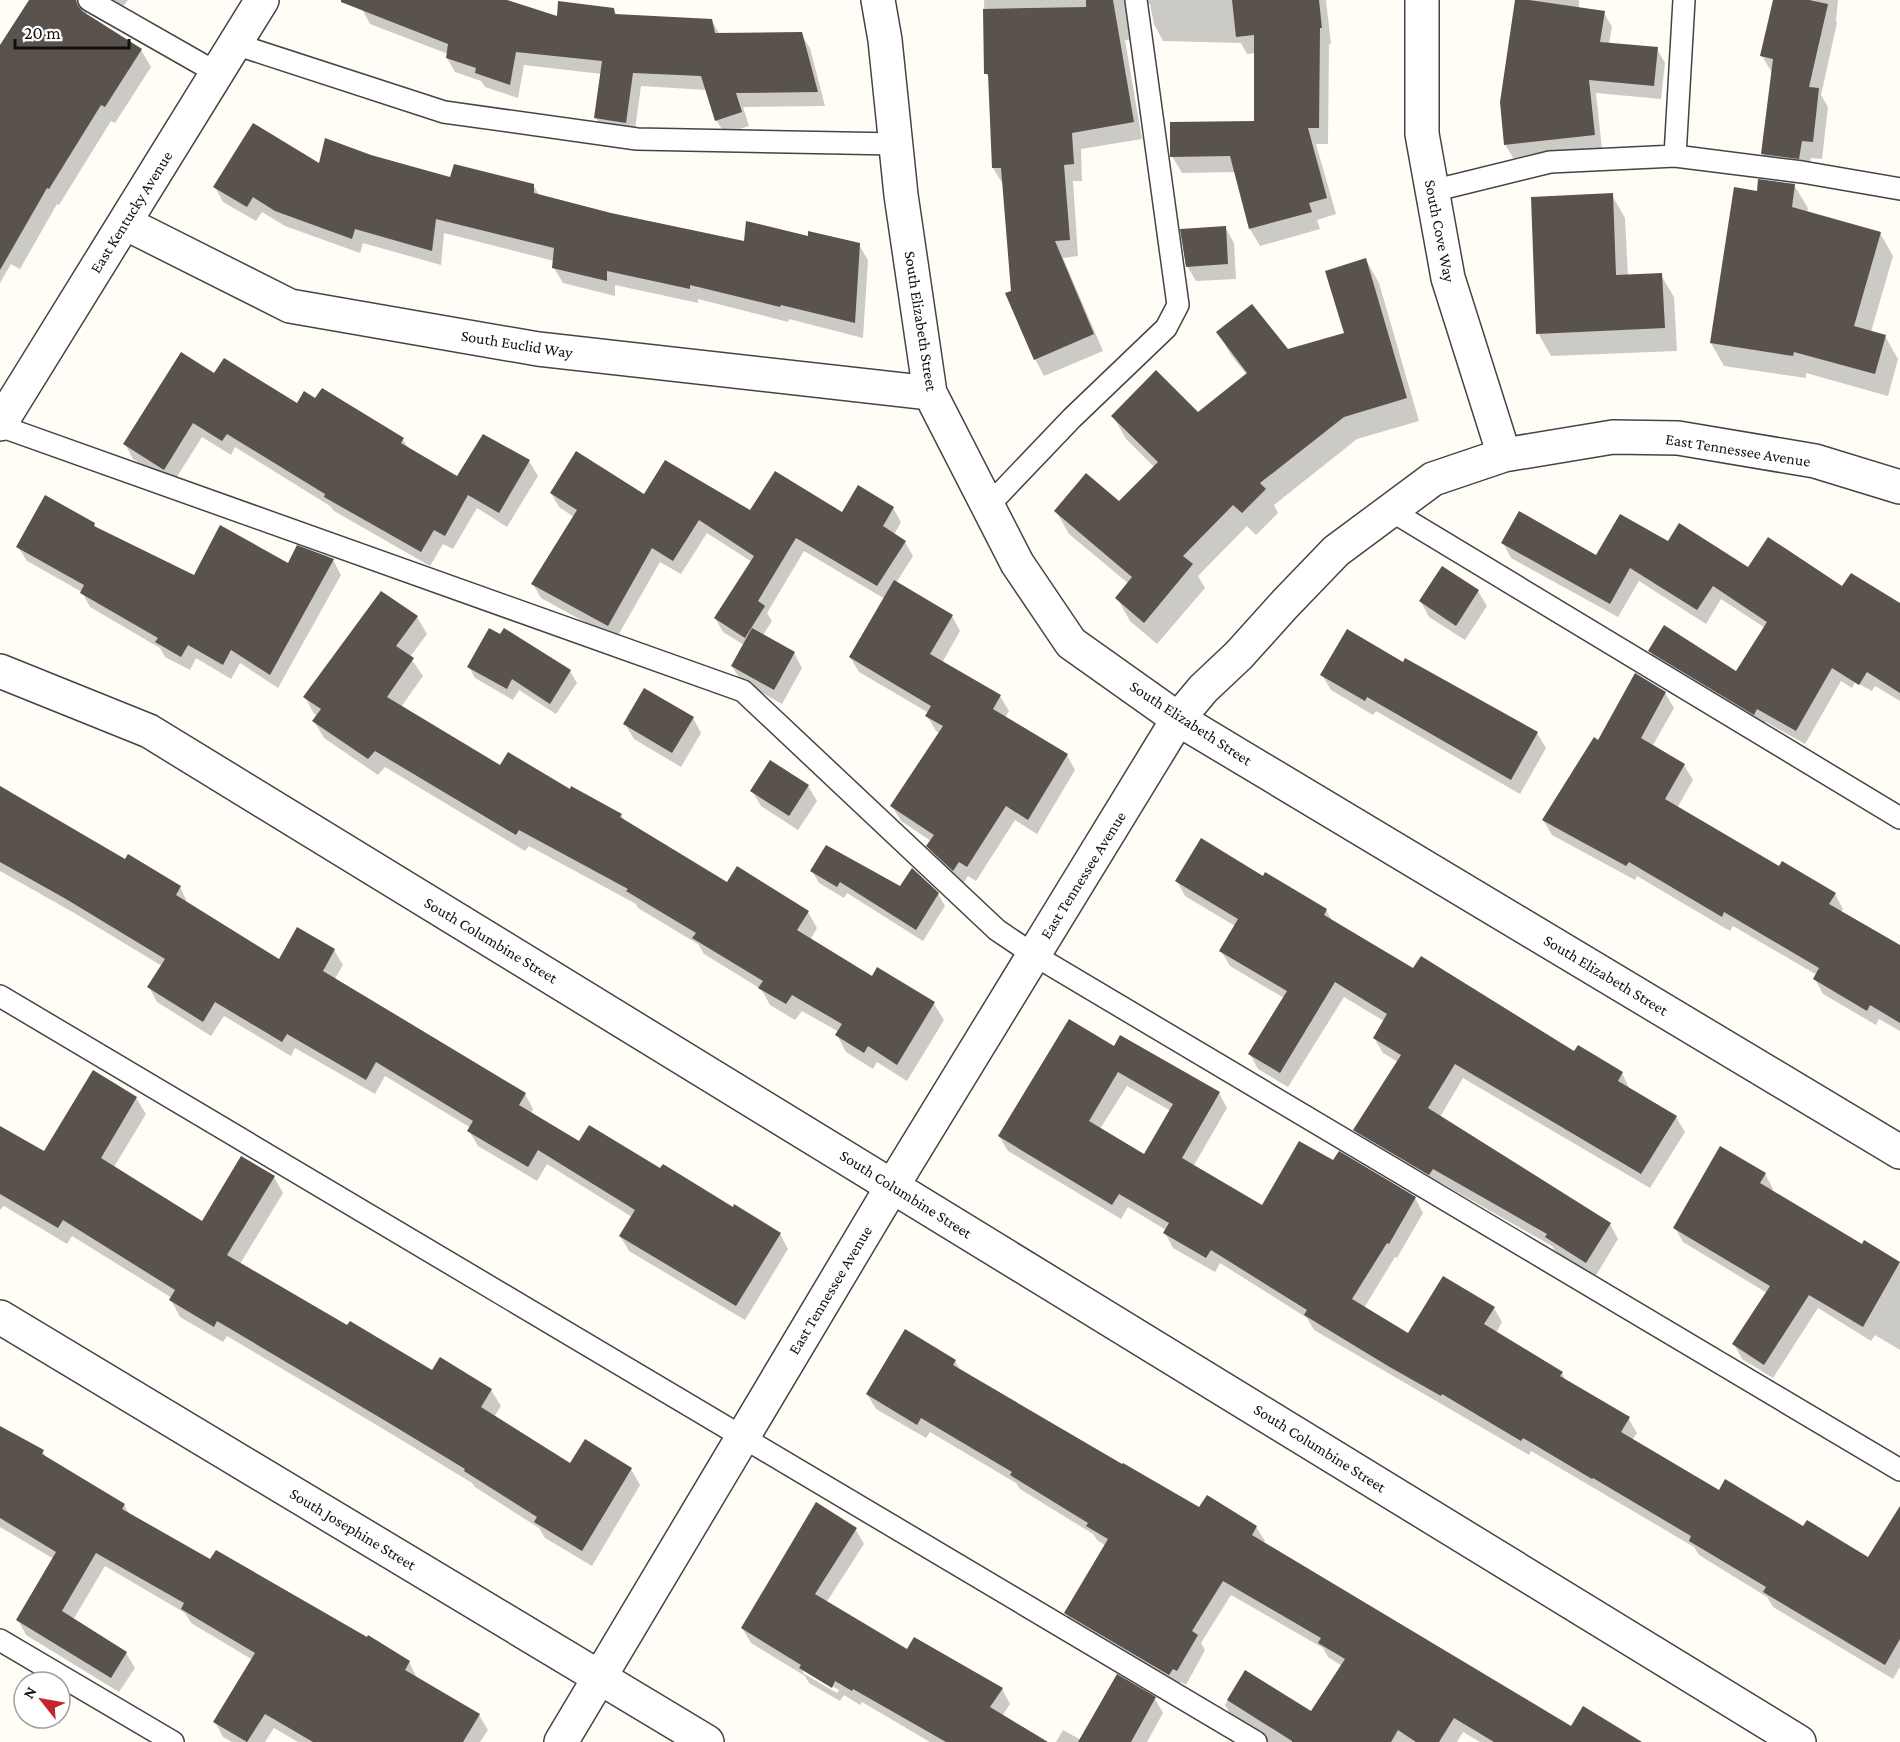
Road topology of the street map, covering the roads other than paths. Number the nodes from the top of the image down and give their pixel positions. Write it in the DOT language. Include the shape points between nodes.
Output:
graph roads {
  1 [pos="89,0"];
  2 [pos="262,0"];
  3 [pos="878,0"];
  4 [pos="1136,0"];
  5 [pos="1422,0"];
  6 [pos="1684,0"];
  7 [pos="235,44"];
  8 [pos="217,73"];
  9 [pos="896,144"];
  10 [pos="1675,156"];
  11 [pos="1900,189"];
  12 [pos="1432,191"];
  13 [pos="125,223"];
  14 [pos="930,393"];
  15 [pos="0,425"];
  16 [pos="1504,455"];
  17 [pos="1900,487"];
  18 [pos="988,506"];
  19 [pos="1390,510"];
  20 [pos="0,671"];
  21 [pos="1178,719"];
  22 [pos="1900,818"];
  23 [pos="1034,955"];
  24 [pos="0,996"];
  25 [pos="1900,1152"];
  26 [pos="893,1185"];
  27 [pos="0,1317"];
  28 [pos="742,1437"];
  29 [pos="1900,1470"];
  30 [pos="0,1640"];
  31 [pos="600,1678"];
  32 [pos="173,1742"];
  33 [pos="561,1742"];
  34 [pos="707,1742"];
  35 [pos="1257,1742"];
  36 [pos="1799,1742"];
  1 -- 8 [label="lane"];
  2 -- 7 [label="street, East Kentucky Avenue"];
  3 -- 9 [label="street, South Elizabeth Street"];
  4 -- 18 [label="lane" via="1178,305 1166,328"];
  5 -- 12 [label="street, South Cove Way" via="1422,134"];
  6 -- 10 [label="lane"];
  7 -- 8 [label="street, East Kentucky Avenue"];
  7 -- 9 [label="lane" via="444,111 637,139"];
  8 -- 13 [label="street, East Kentucky Avenue"];
  9 -- 14 [label="street, South Elizabeth Street"];
  10 -- 11 [label="lane"];
  10 -- 12 [label="lane" via="1550,162"];
  12 -- 16 [label="street, South Cove Way" via="1448,278"];
  13 -- 14 [label="street, South Euclid Way" via="290,306 538,349"];
  13 -- 15 [label="street, East Kentucky Avenue"];
  14 -- 18 [label="street, South Elizabeth Street"];
  15 -- 23 [label="lane" via="742,690 997,930"];
  16 -- 17 [label="street, East Tennessee Avenue" via="1612,437 1678,438 1815,461"];
  16 -- 19 [label="street, East Tennessee Avenue" via="1433,479"];
  18 -- 21 [label="street, South Elizabeth Street" via="1017,563 1071,643"];
  19 -- 21 [label="street, East Tennessee Avenue" via="1336,551"];
  19 -- 22 [label="lane"];
  20 -- 26 [label="street, South Columbine Street" via="149,731"];
  21 -- 23 [label="street, East Tennessee Avenue"];
  21 -- 25 [label="street, South Elizabeth Street"];
  23 -- 26 [label="street, East Tennessee Avenue"];
  23 -- 29 [label="lane"];
  24 -- 28 [label="lane"];
  26 -- 28 [label="street, East Tennessee Avenue"];
  26 -- 36 [label="street, South Columbine Street"];
  27 -- 31 [label="street, South Josephine Street"];
  28 -- 31 [label="street, East Tennessee Avenue"];
  28 -- 35 [label="lane"];
  30 -- 32 [label="lane"];
  31 -- 33 [label="street, East Tennessee Avenue"];
  31 -- 34 [label="street, South Josephine Street"];
}
